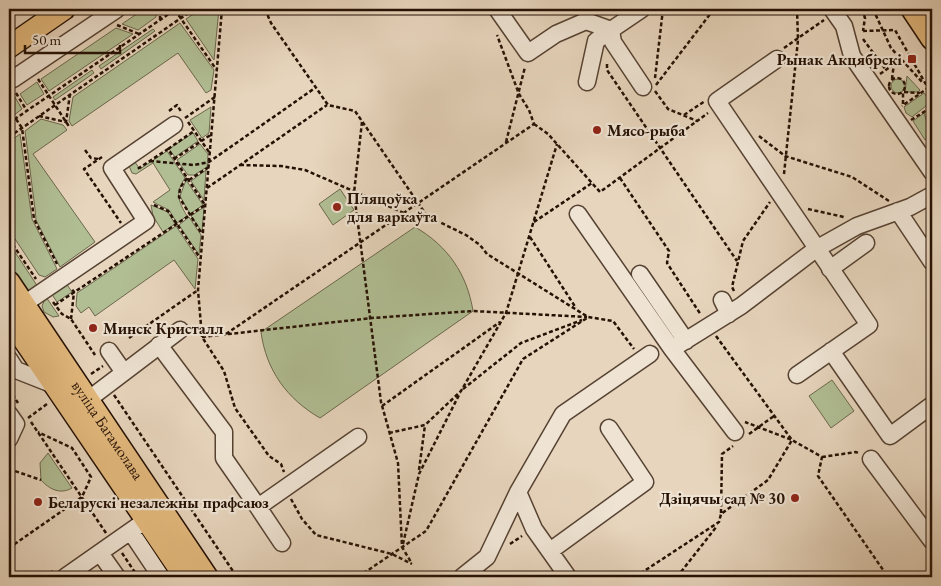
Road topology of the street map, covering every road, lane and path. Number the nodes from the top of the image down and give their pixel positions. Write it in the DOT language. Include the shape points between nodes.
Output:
graph roads {
  1 [pos="16,9"];
  2 [pos="64,9"];
  3 [pos="160,9"];
  4 [pos="175,9"];
  5 [pos="194,9"];
  6 [pos="222,9"];
  7 [pos="272,9"];
  8 [pos="497,9"];
  9 [pos="641,9"];
  10 [pos="664,9"];
  11 [pos="714,9"];
  12 [pos="797,9"];
  13 [pos="862,9"];
  14 [pos="873,9"];
  15 [pos="912,9"];
  16 [pos="113,12"];
  17 [pos="827,12"];
  18 [pos="9,14"];
  19 [pos="181,18"];
  20 [pos="160,20"];
  21 [pos="882,29"];
  22 [pos="495,30"];
  23 [pos="863,31"];
  24 [pos="139,34"];
  25 [pos="605,35"];
  26 [pos="932,39"];
  27 [pos="798,40"];
  28 [pos="9,46"];
  29 [pos="528,53"];
  30 [pos="777,58"];
  31 [pos="901,59"];
  32 [pos="894,63"];
  33 [pos="30,67"];
  34 [pos="217,70"];
  35 [pos="886,70"];
  36 [pos="9,73"];
  37 [pos="875,78"];
  38 [pos="892,80"];
  39 [pos="587,82"];
  40 [pos="315,88"];
  41 [pos="648,88"];
  42 [pos="928,88"];
  43 [pos="903,92"];
  44 [pos="16,93"];
  45 [pos="920,93"];
  46 [pos="932,93"];
  47 [pos="70,94"];
  48 [pos="519,94"];
  49 [pos="49,96"];
  50 [pos="215,97"];
  51 [pos="932,102"];
  52 [pos="55,105"];
  53 [pos="328,105"];
  54 [pos="721,106"];
  55 [pos="897,109"];
  56 [pos="27,111"];
  57 [pos="39,116"];
  58 [pos="16,119"];
  59 [pos="180,121"];
  60 [pos="362,121"];
  61 [pos="697,121"];
  62 [pos="66,122"];
  63 [pos="9,123"];
  64 [pos="534,124"];
  65 [pos="22,128"];
  66 [pos="70,128"];
  67 [pos="194,131"];
  68 [pos="212,134"];
  69 [pos="756,134"];
  70 [pos="932,135"];
  71 [pos="9,136"];
  72 [pos="506,143"];
  73 [pos="557,144"];
  74 [pos="660,147"];
  75 [pos="168,149"];
  76 [pos="85,150"];
  77 [pos="785,156"];
  78 [pos="100,159"];
  79 [pos="174,159"];
  80 [pos="150,161"];
  81 [pos="209,162"];
  82 [pos="240,165"];
  83 [pos="209,167"];
  84 [pos="932,172"];
  85 [pos="784,174"];
  86 [pos="620,178"];
  87 [pos="592,183"];
  88 [pos="783,186"];
  89 [pos="207,188"];
  90 [pos="354,193"];
  91 [pos="932,195"];
  92 [pos="803,202"];
  93 [pos="152,204"];
  94 [pos="419,204"];
  95 [pos="892,209"];
  96 [pos="405,213"];
  97 [pos="578,214"];
  98 [pos="845,218"];
  99 [pos="533,223"];
  100 [pos="202,236"];
  101 [pos="529,236"];
  102 [pos="9,239"];
  103 [pos="866,243"];
  104 [pos="360,244"];
  105 [pos="816,249"];
  106 [pos="200,259"];
  107 [pos="737,261"];
  108 [pos="932,262"];
  109 [pos="830,269"];
  110 [pos="518,274"];
  111 [pos="640,274"];
  112 [pos="64,278"];
  113 [pos="9,282"];
  114 [pos="198,290"];
  115 [pos="44,291"];
  116 [pos="731,307"];
  117 [pos="577,309"];
  118 [pos="17,311"];
  119 [pos="506,313"];
  120 [pos="588,317"];
  121 [pos="372,318"];
  122 [pos="71,319"];
  123 [pos="501,321"];
  124 [pos="709,327"];
  125 [pos="180,330"];
  126 [pos="226,334"];
  127 [pos="202,337"];
  128 [pos="129,338"];
  129 [pos="159,345"];
  130 [pos="679,345"];
  131 [pos="109,351"];
  132 [pos="831,351"];
  133 [pos="650,354"];
  134 [pos="9,359"];
  135 [pos="123,371"];
  136 [pos="798,375"];
  137 [pos="54,385"];
  138 [pos="106,385"];
  139 [pos="9,389"];
  140 [pos="461,391"];
  141 [pos="89,399"];
  142 [pos="932,405"];
  143 [pos="382,406"];
  144 [pos="17,409"];
  145 [pos="774,416"];
  146 [pos="724,418"];
  147 [pos="425,425"];
  148 [pos="760,427"];
  149 [pos="609,428"];
  150 [pos="37,431"];
  151 [pos="389,432"];
  152 [pos="358,437"];
  153 [pos="739,438"];
  154 [pos="9,439"];
  155 [pos="792,440"];
  156 [pos="822,457"];
  157 [pos="872,459"];
  158 [pos="282,467"];
  159 [pos="9,470"];
  160 [pos="419,474"];
  161 [pos="41,480"];
  162 [pos="518,492"];
  163 [pos="82,498"];
  164 [pos="293,503"];
  165 [pos="258,507"];
  166 [pos="721,514"];
  167 [pos="147,521"];
  168 [pos="719,522"];
  169 [pos="932,540"];
  170 [pos="114,542"];
  171 [pos="282,542"];
  172 [pos="402,547"];
  173 [pos="9,548"];
  174 [pos="550,551"];
  175 [pos="100,553"];
  176 [pos="392,554"];
  177 [pos="65,577"];
  178 [pos="117,577"];
  179 [pos="138,577"];
  180 [pos="161,577"];
  181 [pos="185,577"];
  182 [pos="207,577"];
  183 [pos="237,577"];
  184 [pos="358,577"];
  185 [pos="462,577"];
  186 [pos="568,577"];
  187 [pos="635,577"];
  188 [pos="677,577"];
  189 [pos="888,577"];
  1 -- 18 [label="path"];
  2 -- 28 [label="main road"];
  3 -- 20 [label="path"];
  4 -- 19 [label="path"];
  4 -- 20 [label="path"];
  5 -- 19 [label="path"];
  6 -- 34 [label="path"];
  7 -- 40 [label="path" via="268,16 271,24"];
  8 -- 29 [label="street"];
  9 -- 25 [label="street"];
  10 -- 41 [label="path"];
  11 -- 41 [label="path"];
  12 -- 27 [label="path"];
  13 -- 23 [label="path" via="865,18"];
  14 -- 21 [label="path"];
  15 -- 26 [label="main road"];
  16 -- 24 [label="path" via="118,27"];
  16 -- 33 [label="street"];
  17 -- 27 [label="path" via="825,20"];
  17 -- 37 [label="street" via="844,26 852,56"];
  19 -- 34 [label="path"];
  19 -- 47 [label="path"];
  20 -- 24 [label="path"];
  21 -- 23 [label="path"];
  21 -- 31 [label="path" via="891,48"];
  21 -- 42 [label="path" via="895,30"];
  22 -- 48 [label="path"];
  23 -- 35 [label="path" via="862,37"];
  24 -- 49 [label="path"];
  25 -- 29 [label="street" via="586,21 556,34"];
  25 -- 39 [label="street" via="596,41"];
  25 -- 41 [label="street"];
  25 -- 74 [label="path" via="607,70"];
  27 -- 30 [label="path" via="774,54"];
  27 -- 77 [label="path"];
  29 -- 48 [label="path"];
  30 -- 54 [label="street" via="717,101"];
  31 -- 32 [label="path"];
  31 -- 42 [label="path"];
  32 -- 35 [label="path"];
  32 -- 38 [label="path"];
  33 -- 36 [label="street" via="13,79"];
  33 -- 49 [label="path"];
  34 -- 50 [label="path"];
  35 -- 37 [label="path"];
  37 -- 38 [label="path"];
  37 -- 55 [label="street"];
  38 -- 43 [label="path" via="889,85 891,91 895,94"];
  38 -- 43 [label="path" via="897,77 904,80"];
  40 -- 53 [label="path"];
  40 -- 81 [label="path"];
  41 -- 61 [label="path" via="668,109"];
  42 -- 45 [label="path"];
  42 -- 46 [label="path"];
  43 -- 45 [label="path"];
  43 -- 55 [label="path"];
  44 -- 56 [label="path"];
  45 -- 55 [label="path"];
  47 -- 52 [label="path"];
  47 -- 62 [label="path"];
  48 -- 64 [label="path"];
  48 -- 72 [label="path"];
  49 -- 52 [label="path"];
  49 -- 56 [label="path"];
  50 -- 59 [label="path"];
  50 -- 68 [label="path"];
  51 -- 70 [label="path" via="927,110"];
  52 -- 57 [label="path"];
  52 -- 62 [label="path"];
  53 -- 60 [label="path" via="356,111"];
  53 -- 82 [label="path"];
  54 -- 61 [label="path"];
  54 -- 88 [label="street"];
  55 -- 84 [label="street"];
  56 -- 58 [label="path"];
  57 -- 62 [label="path"];
  57 -- 65 [label="path"];
  58 -- 63 [label="path"];
  58 -- 65 [label="path"];
  59 -- 112 [label="street" via="112,168 146,221"];
  60 -- 90 [label="path"];
  60 -- 94 [label="path"];
  61 -- 74 [label="path"];
  62 -- 66 [label="path"];
  64 -- 72 [label="path"];
  64 -- 73 [label="path"];
  65 -- 71 [label="path"];
  65 -- 112 [label="path" via="34,219"];
  67 -- 75 [label="path"];
  68 -- 79 [label="path"];
  68 -- 81 [label="path"];
  69 -- 77 [label="path"];
  72 -- 94 [label="path"];
  73 -- 87 [label="path"];
  73 -- 99 [label="path"];
  74 -- 86 [label="path"];
  74 -- 107 [label="path"];
  76 -- 78 [label="path" via="91,158"];
  77 -- 85 [label="path"];
  77 -- 95 [label="path" via="852,177 894,204"];
  80 -- 81 [label="path" via="194,165"];
  81 -- 83 [label="path"];
  82 -- 89 [label="path"];
  82 -- 90 [label="path" via="305,170"];
  83 -- 89 [label="path"];
  83 -- 100 [label="path" via="188,179 180,188 179,197"];
  85 -- 88 [label="path"];
  85 -- 88 [label="path"];
  86 -- 87 [label="path" via="600,192"];
  86 -- 124 [label="path" via="668,251 667,263"];
  87 -- 99 [label="path"];
  88 -- 105 [label="street"];
  88 -- 107 [label="path" via="743,241"];
  89 -- 100 [label="path"];
  90 -- 96 [label="path"];
  90 -- 104 [label="path"];
  91 -- 95 [label="street" via="910,207"];
  92 -- 98 [label="path" via="808,209"];
  93 -- 106 [label="path" via="168,211"];
  94 -- 96 [label="path"];
  94 -- 110 [label="path" via="430,219 466,235 487,254"];
  95 -- 105 [label="street"];
  95 -- 108 [label="street"];
  96 -- 104 [label="path"];
  97 -- 130 [label="street"];
  99 -- 101 [label="path"];
  100 -- 106 [label="path"];
  101 -- 110 [label="path"];
  101 -- 117 [label="path"];
  102 -- 115 [label="path"];
  103 -- 109 [label="street"];
  104 -- 121 [label="path"];
  104 -- 126 [label="path"];
  105 -- 109 [label="street"];
  105 -- 116 [label="street"];
  106 -- 114 [label="path"];
  107 -- 116 [label="path"];
  109 -- 132 [label="street" via="869,325"];
  110 -- 117 [label="path"];
  110 -- 119 [label="path"];
  111 -- 130 [label="street"];
  112 -- 115 [label="street"];
  112 -- 122 [label="path" via="74,292"];
  113 -- 118 [label="main road, вуліца Багамолава"];
  114 -- 127 [label="path"];
  114 -- 128 [label="path"];
  115 -- 118 [label="street"];
  115 -- 122 [label="path" via="62,314"];
  116 -- 124 [label="street"];
  117 -- 120 [label="path"];
  118 -- 137 [label="main road, вуліца Багамолава"];
  118 -- 141 [label="main road, вуліца Багамолава"];
  119 -- 120 [label="path"];
  119 -- 121 [label="path" via="473,311"];
  119 -- 123 [label="path"];
  120 -- 133 [label="path" via="613,321 633,348"];
  120 -- 140 [label="path" via="521,343"];
  120 -- 172 [label="path" via="523,360 426,530"];
  121 -- 126 [label="path"];
  121 -- 143 [label="path"];
  122 -- 138 [label="path" via="103,366"];
  123 -- 140 [label="path"];
  123 -- 143 [label="path"];
  124 -- 130 [label="street"];
  124 -- 145 [label="path"];
  125 -- 129 [label="street"];
  126 -- 127 [label="path"];
  127 -- 158 [label="path" via="224,371 235,408 269,456"];
  129 -- 135 [label="street"];
  129 -- 165 [label="street" via="224,432 224,458"];
  130 -- 146 [label="street"];
  131 -- 135 [label="street"];
  132 -- 136 [label="street"];
  132 -- 142 [label="street" via="890,436"];
  133 -- 162 [label="street" via="562,414"];
  134 -- 137 [label="street" via="16,370"];
  135 -- 138 [label="street"];
  137 -- 167 [label="main road, вуліца Багамолава"];
  138 -- 141 [label="street"];
  138 -- 183 [label="path"];
  139 -- 144 [label="path"];
  140 -- 147 [label="path"];
  140 -- 160 [label="path"];
  141 -- 167 [label="main road, вуліца Багамолава"];
  143 -- 151 [label="path"];
  144 -- 150 [label="path"];
  144 -- 154 [label="street" via="16,424"];
  145 -- 148 [label="path"];
  145 -- 155 [label="path"];
  146 -- 148 [label="path"];
  146 -- 153 [label="street"];
  147 -- 151 [label="path"];
  147 -- 160 [label="path"];
  148 -- 153 [label="path"];
  148 -- 155 [label="path"];
  149 -- 174 [label="street" via="645,482"];
  150 -- 163 [label="path"];
  150 -- 163 [label="path" via="72,448 77,455 91,477"];
  151 -- 172 [label="path" via="398,463"];
  152 -- 165 [label="street"];
  153 -- 166 [label="path" via="722,454"];
  155 -- 156 [label="path"];
  155 -- 166 [label="path" via="768,480"];
  156 -- 157 [label="path" via="856,452"];
  156 -- 189 [label="path" via="818,476"];
  157 -- 169 [label="street"];
  159 -- 161 [label="path"];
  160 -- 172 [label="path"];
  162 -- 174 [label="street" via="534,529"];
  162 -- 185 [label="street" via="487,557"];
  163 -- 170 [label="path"];
  163 -- 173 [label="path"];
  164 -- 176 [label="path" via="316,534"];
  165 -- 171 [label="street"];
  166 -- 168 [label="path"];
  167 -- 170 [label="street"];
  167 -- 180 [label="street"];
  167 -- 181 [label="main road, вуліца Багамолава"];
  167 -- 182 [label="main road, вуліца Багамолава"];
  168 -- 187 [label="path"];
  168 -- 188 [label="path"];
  170 -- 175 [label="street"];
  170 -- 179 [label="path"];
  172 -- 176 [label="path"];
  172 -- 176 [label="path" via="412,564"];
  174 -- 186 [label="street"];
  175 -- 177 [label="street"];
  175 -- 178 [label="street"];
  176 -- 184 [label="path"];
}
